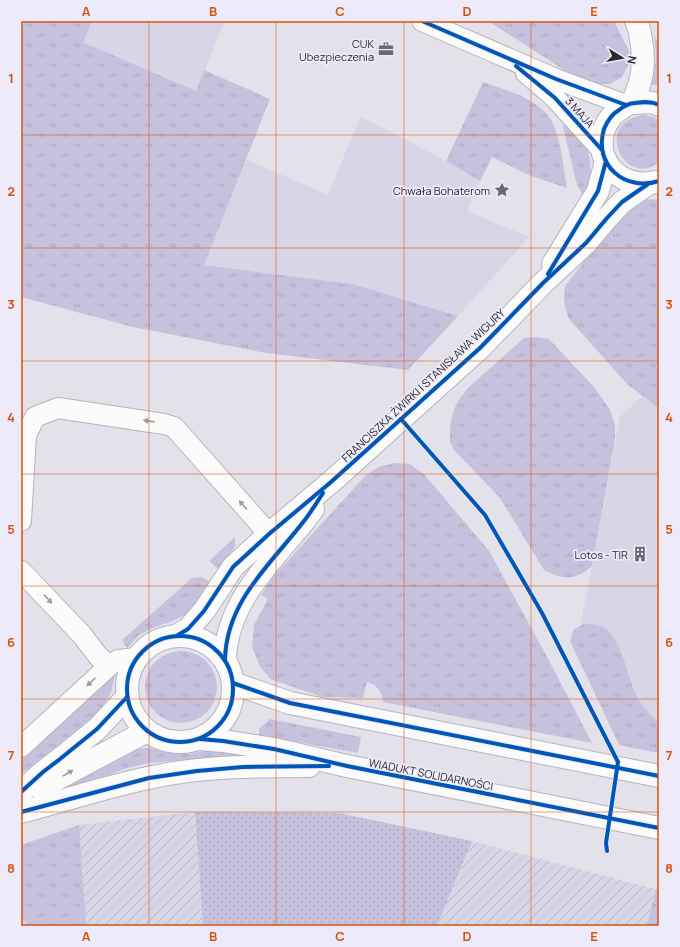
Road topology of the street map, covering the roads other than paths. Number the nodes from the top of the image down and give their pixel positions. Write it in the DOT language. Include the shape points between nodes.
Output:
graph roads {
  1 [pos="422,21"];
  2 [pos="636,21"];
  3 [pos="505,57"];
  4 [pos="628,104"];
  5 [pos="659,105"];
  6 [pos="604,156"];
  7 [pos="653,182"];
  8 [pos="543,283"];
  9 [pos="331,482"];
  10 [pos="21,521"];
  11 [pos="269,534"];
  12 [pos="21,571"];
  13 [pos="178,635"];
  14 [pos="136,658"];
  15 [pos="225,660"];
  16 [pos="109,666"];
  17 [pos="233,683"];
  18 [pos="127,698"];
  19 [pos="147,731"];
  20 [pos="200,739"];
  21 [pos="21,747"];
  22 [pos="347,766"];
  23 [pos="659,776"];
  24 [pos="21,792"];
  25 [pos="21,797"];
  26 [pos="21,812"];
  27 [pos="659,828"];
  1 -- 3 [label="street, 3 MAJA"];
  2 -- 4 [label="street" via="643,70 641,81"];
  3 -- 4 [label="street, 3 MAJA" via="556,79"];
  3 -- 6 [label="street, 3 MAJA" via="555,98"];
  4 -- 5 [label="street" via="644,102"];
  4 -- 6 [label="street, FRANCISZKA ŻWIRKI I STANISŁAWA WIGURY" via="614,113 606,124 602,137"];
  6 -- 7 [label="street" via="619,177 638,184"];
  6 -- 8 [label="street, FRANCISZKA ŻWIRKI I STANISŁAWA WIGURY" via="598,191"];
  7 -- 8 [label="street, FRANCISZKA ŻWIRKI I STANISŁAWA WIGURY" via="622,202 586,243"];
  8 -- 9 [label="street, FRANCISZKA ŻWIRKI I STANISŁAWA WIGURY" via="480,348"];
  9 -- 11 [label="street, FRANCISZKA ŻWIRKI I STANISŁAWA WIGURY"];
  9 -- 15 [label="street, FRANCISZKA ŻWIRKI I STANISŁAWA WIGURY" via="238,606 228,632"];
  11 -- 10 [label="street, one-way" via="174,427 58,408 35,418 26,435"];
  11 -- 13 [label="street, FRANCISZKA ŻWIRKI I STANISŁAWA WIGURY" via="233,567 204,611 188,629"];
  12 -- 16 [label="street, one-way"];
  13 -- 14 [label="street" via="162,638 147,646"];
  13 -- 15 [label="street" via="210,644"];
  14 -- 16 [label="street" via="118,660"];
  14 -- 18 [label="street" via="128,677"];
  15 -- 17 [label="street" via="231,671"];
  16 -- 21 [label="street, one-way"];
  17 -- 20 [label="street" via="231,706 226,717 210,734"];
  17 -- 23 [label="street" via="290,703"];
  18 -- 19 [label="street" via="134,716"];
  18 -- 24 [label="street" via="97,729"];
  19 -- 20 [label="street" via="167,741 189,742"];
  25 -- 19 [label="street, one-way"];
  20 -- 22 [label="street, WIADUKT SOLIDARNOŚCI" via="274,749"];
  22 -- 26 [label="street" via="250,766 176,774 149,778"];
  22 -- 27 [label="street, WIADUKT SOLIDARNOŚCI"];
}
